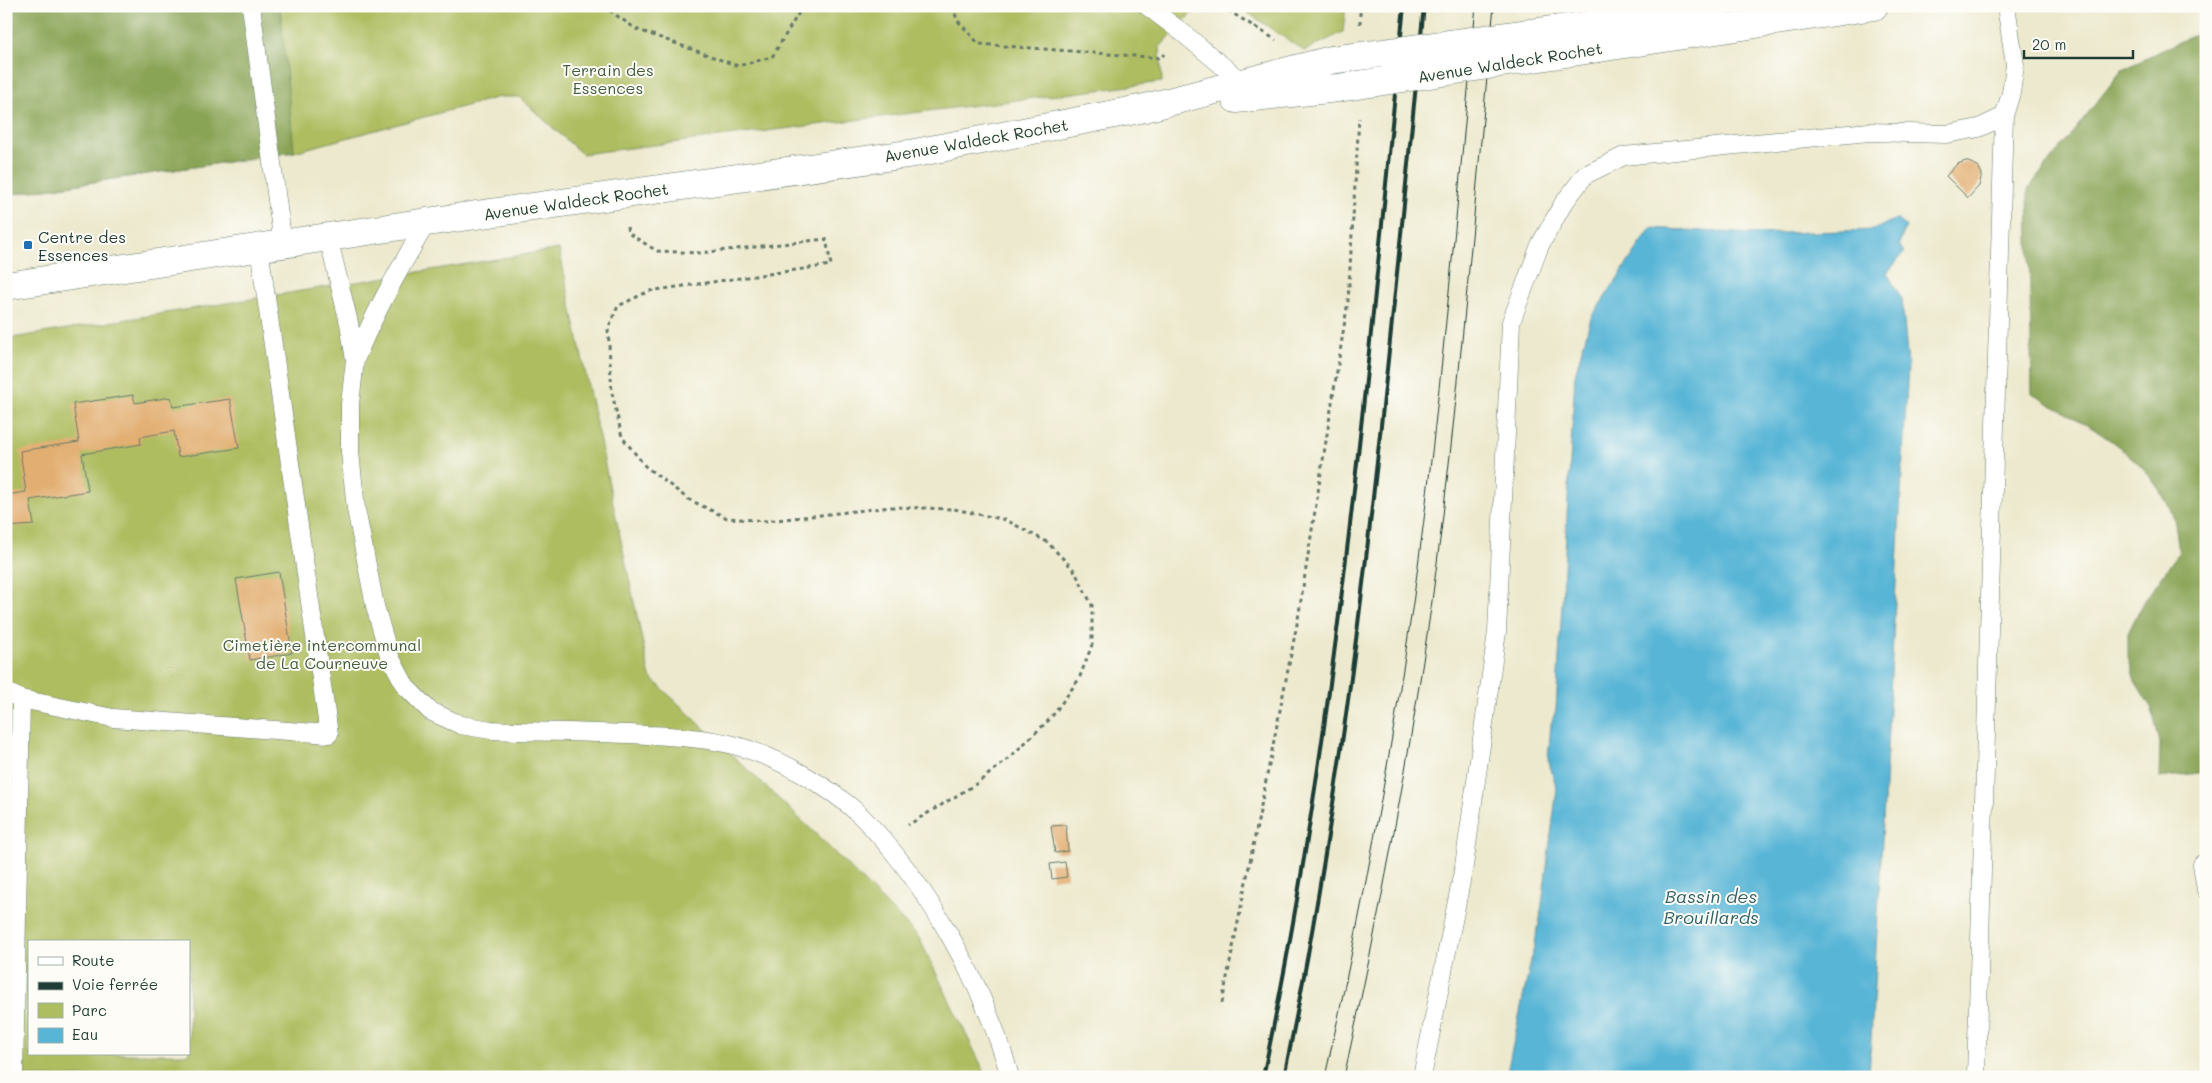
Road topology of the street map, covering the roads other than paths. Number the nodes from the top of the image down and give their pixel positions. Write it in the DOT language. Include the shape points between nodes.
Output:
graph roads {
  1 [pos="251,6"];
  2 [pos="1147,6"];
  3 [pos="1718,6"];
  4 [pos="1874,6"];
  5 [pos="2006,6"];
  6 [pos="1594,37"];
  7 [pos="1243,83"];
  8 [pos="1144,108"];
  9 [pos="2004,116"];
  10 [pos="428,222"];
  11 [pos="328,237"];
  12 [pos="271,247"];
  13 [pos="6,286"];
  14 [pos="355,360"];
  15 [pos="13,696"];
  16 [pos="2202,864"];
  17 [pos="2206,890"];
  18 [pos="11,1031"];
  19 [pos="14,1077"];
  20 [pos="1010,1077"];
  21 [pos="1422,1077"];
  22 [pos="1976,1077"];
  1 -- 12 [label="lane"];
  2 -- 7 [label="lane"];
  3 -- 6 [label="main road, Avenue Waldeck Rochet"];
  4 -- 6 [label="main road, Avenue Waldeck Rochet"];
  5 -- 9 [label="lane" via="2015,65"];
  6 -- 7 [label="main road, Avenue Waldeck Rochet, bridge" via="1331,60"];
  6 -- 8 [label="main road, Avenue Waldeck Rochet, bridge" via="1338,88"];
  7 -- 8 [label="main road, Avenue Waldeck Rochet"];
  8 -- 10 [label="main road, Avenue Waldeck Rochet" via="915,152"];
  9 -- 21 [label="lane" via="1979,128 1947,134 1869,132 1624,156 1585,175 1563,204 1540,245 1512,322 1497,632 1464,866"];
  9 -- 22 [label="lane"];
  10 -- 11 [label="main road, Avenue Waldeck Rochet"];
  10 -- 14 [label="lane" via="397,271"];
  11 -- 12 [label="main road, Avenue Waldeck Rochet"];
  11 -- 14 [label="lane"];
  12 -- 13 [label="main road, Avenue Waldeck Rochet"];
  12 -- 15 [label="lane" via="329,734 113,718"];
  14 -- 20 [label="lane" via="350,404 350,452 356,509 375,606 393,663 406,687 430,711 461,725 491,730 676,736 737,746 821,786 860,816 896,856 950,936 981,997 1004,1053"];
  15 -- 18 [label="lane"];
  16 -- 17 [label="lane"];
  18 -- 19 [label="lane"];
}
